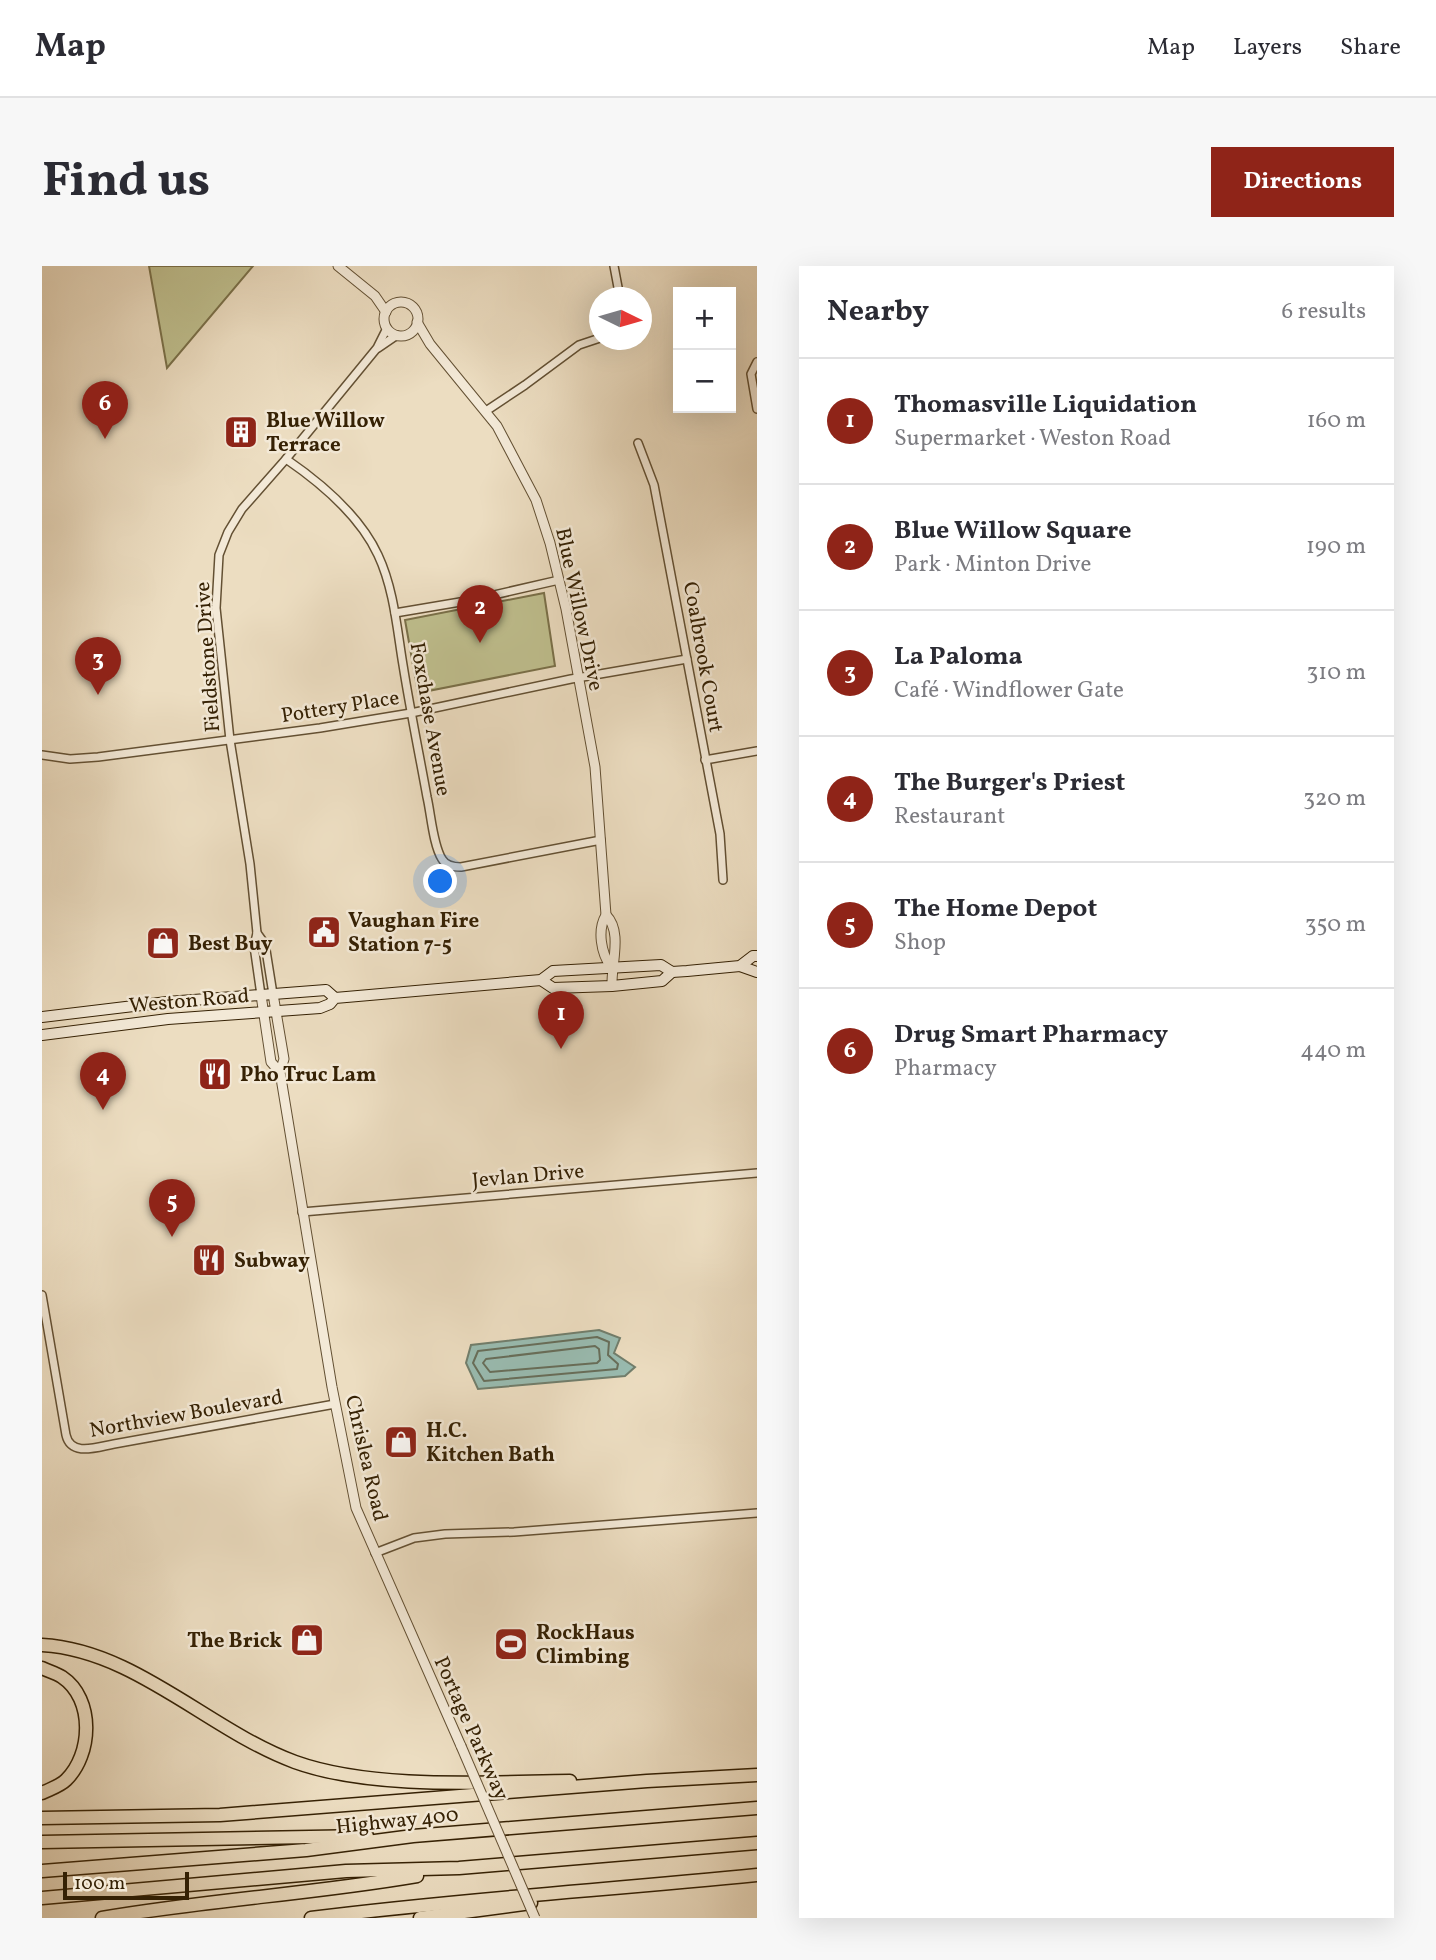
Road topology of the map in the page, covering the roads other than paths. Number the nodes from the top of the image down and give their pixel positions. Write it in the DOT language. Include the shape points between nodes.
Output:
graph roads {
  1 [pos="338,266"];
  2 [pos="614,266"];
  3 [pos="618,287"];
  4 [pos="375,296"];
  5 [pos="396,303"];
  6 [pos="386,312"];
  7 [pos="417,322"];
  8 [pos="387,328"];
  9 [pos="408,334"];
  10 [pos="397,335"];
  11 [pos="589,342"];
  12 [pos="430,344"];
  13 [pos="377,348"];
  14 [pos="757,362"];
  15 [pos="757,410"];
  16 [pos="486,411"];
  17 [pos="638,443"];
  18 [pos="286,459"];
  19 [pos="559,580"];
  20 [pos="395,614"];
  21 [pos="687,659"];
  22 [pos="578,678"];
  23 [pos="411,713"];
  24 [pos="230,740"];
  25 [pos="757,751"];
  26 [pos="42,755"];
  27 [pos="705,760"];
  28 [pos="601,840"];
  29 [pos="723,880"];
  30 [pos="257,933"];
  31 [pos="757,956"];
  32 [pos="740,966"];
  33 [pos="611,967"];
  34 [pos="672,972"];
  35 [pos="757,972"];
  36 [pos="541,980"];
  37 [pos="612,986"];
  38 [pos="273,994"];
  39 [pos="261,995"];
  40 [pos="335,998"];
  41 [pos="276,1012"];
  42 [pos="264,1013"];
  43 [pos="42,1017"];
  44 [pos="42,1035"];
  45 [pos="280,1072"];
  46 [pos="757,1173"];
  47 [pos="302,1212"];
  48 [pos="42,1295"];
  49 [pos="335,1404"];
  50 [pos="757,1513"];
  51 [pos="375,1553"];
  52 [pos="42,1645"];
  53 [pos="42,1668"];
  54 [pos="757,1775"];
  55 [pos="647,1781"];
  56 [pos="42,1793"];
  57 [pos="757,1808"];
  58 [pos="42,1818"];
  59 [pos="412,1836"];
  60 [pos="42,1842"];
  61 [pos="757,1843"];
  62 [pos="458,1868"];
  63 [pos="42,1871"];
  64 [pos="757,1875"];
  65 [pos="586,1892"];
  66 [pos="42,1898"];
  67 [pos="102,1918"];
  68 [pos="311,1918"];
  69 [pos="420,1918"];
  70 [pos="535,1918"];
  1 -- 4 [label="street"];
  2 -- 3 [label="street"];
  4 -- 5 [label="street"];
  4 -- 6 [label="street"];
  5 -- 6 [label="street"];
  5 -- 7 [label="street" via="412,307"];
  6 -- 8 [label="street"];
  7 -- 9 [label="street"];
  7 -- 12 [label="street, Blue Willow Drive"];
  8 -- 10 [label="street"];
  8 -- 13 [label="street, Fieldstone Drive"];
  9 -- 10 [label="street"];
  9 -- 12 [label="street, Blue Willow Drive"];
  10 -- 13 [label="street, Fieldstone Drive"];
  11 -- 16 [label="street"];
  12 -- 16 [label="street, Blue Willow Drive"];
  13 -- 18 [label="street, Fieldstone Drive"];
  14 -- 15 [label="street" via="751,374"];
  16 -- 19 [label="street, Blue Willow Drive" via="536,499"];
  17 -- 21 [label="street, Coalbrook Court" via="654,485"];
  18 -- 20 [label="street, Foxchase Avenue" via="337,500 360,528 378,554"];
  18 -- 24 [label="street, Fieldstone Drive" via="242,509 219,555 216,608"];
  19 -- 20 [label="street"];
  19 -- 22 [label="street, Blue Willow Drive"];
  20 -- 23 [label="street, Foxchase Avenue"];
  21 -- 22 [label="street, Pottery Place"];
  21 -- 27 [label="street, Coalbrook Court"];
  22 -- 23 [label="street, Pottery Place"];
  22 -- 28 [label="street, Blue Willow Drive" via="596,767"];
  23 -- 24 [label="street, Pottery Place"];
  23 -- 28 [label="street, Foxchase Avenue" via="437,841 447,865 461,867"];
  24 -- 26 [label="street, Pottery Place" via="70,759"];
  24 -- 30 [label="street, Fieldstone Drive"];
  25 -- 27 [label="street"];
  27 -- 29 [label="street, Coalbrook Court" via="720,834"];
  28 -- 33 [label="street, Blue Willow Drive" via="606,915 613,922 616,955"];
  30 -- 38 [label="street, Fieldstone Drive" via="265,944"];
  30 -- 39 [label="street, Fieldstone Drive" via="254,946"];
  31 -- 32 [label="main road, Weston Road"];
  32 -- 34 [label="main road, Weston Road"];
  32 -- 35 [label="main road, Weston Road"];
  33 -- 34 [label="main road, Weston Road" via="661,965"];
  33 -- 36 [label="main road, Weston Road" via="553,971"];
  33 -- 37 [label="street, Blue Willow Drive"];
  34 -- 37 [label="main road, Weston Road" via="662,981"];
  36 -- 37 [label="main road, Weston Road" via="553,988"];
  36 -- 40 [label="main road, Weston Road"];
  38 -- 39 [label="main road, Weston Road"];
  38 -- 40 [label="main road, Weston Road" via="326,990"];
  38 -- 41 [label="street, Fieldstone Drive"];
  39 -- 42 [label="street, Fieldstone Drive"];
  39 -- 43 [label="main road, Weston Road"];
  40 -- 41 [label="main road, Weston Road" via="320,1008"];
  41 -- 42 [label="main road, Weston Road"];
  41 -- 45 [label="street, Chrislea Road" via="284,1059"];
  42 -- 44 [label="main road, Weston Road"];
  42 -- 45 [label="street, Chrislea Road" via="271,1062"];
  45 -- 47 [label="street, Chrislea Road"];
  46 -- 47 [label="street, Jevlan Drive"];
  47 -- 49 [label="street, Chrislea Road"];
  48 -- 49 [label="street, Northview Boulevard" via="66,1435 72,1447 114,1444"];
  49 -- 51 [label="street, Chrislea Road" via="356,1508"];
  50 -- 51 [label="street, Chrislea Road" via="445,1534 414,1538"];
  51 -- 70 [label="street, Portage Parkway, bridge"];
  52 -- 55 [label="highway" via="90,1654 133,1673 249,1740 295,1762 328,1771 426,1781"];
  53 -- 56 [label="highway" via="73,1689 87,1730 76,1768 64,1782"];
  54 -- 55 [label="highway"];
  55 -- 58 [label="highway" via="220,1815"];
  57 -- 59 [label="highway, Highway 400"];
  59 -- 60 [label="highway"];
  59 -- 63 [label="highway, Highway 400" via="306,1850"];
  61 -- 62 [label="highway"];
  62 -- 66 [label="highway" via="346,1871"];
  62 -- 67 [label="highway" via="350,1887"];
  64 -- 65 [label="highway"];
  65 -- 68 [label="highway"];
  65 -- 69 [label="highway"];
}
